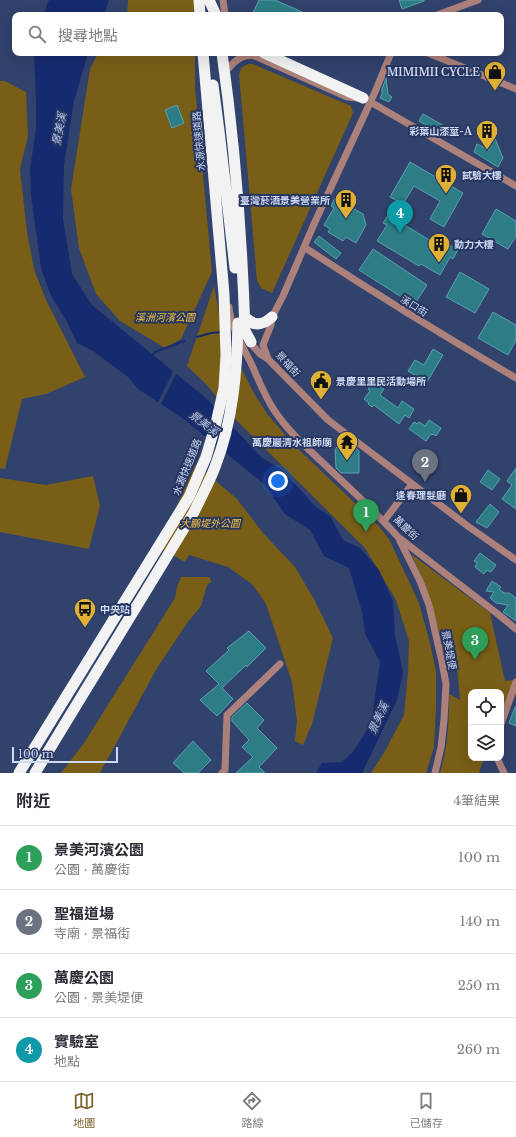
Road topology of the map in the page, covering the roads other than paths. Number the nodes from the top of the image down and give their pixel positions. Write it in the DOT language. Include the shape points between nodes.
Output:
graph roads {
  1 [pos="199,0"];
  2 [pos="206,0"];
  3 [pos="209,0"];
  4 [pos="214,0"];
  5 [pos="223,0"];
  6 [pos="478,0"];
  7 [pos="200,12"];
  8 [pos="204,12"];
  9 [pos="207,12"];
  10 [pos="215,12"];
  11 [pos="216,12"];
  12 [pos="225,12"];
  13 [pos="445,12"];
  14 [pos="203,56"];
  15 [pos="206,56"];
  16 [pos="210,56"];
  17 [pos="222,56"];
  18 [pos="244,56"];
  19 [pos="254,56"];
  20 [pos="277,56"];
  21 [pos="389,56"];
  22 [pos="435,56"];
  23 [pos="229,68"];
  24 [pos="516,89"];
  25 [pos="367,100"];
  26 [pos="516,186"];
  27 [pos="304,247"];
  28 [pos="245,317"];
  29 [pos="272,317"];
  30 [pos="234,328"];
  31 [pos="251,342"];
  32 [pos="259,353"];
  33 [pos="268,359"];
  34 [pos="254,370"];
  35 [pos="516,378"];
  36 [pos="412,484"];
  37 [pos="384,521"];
  38 [pos="398,537"];
  39 [pos="516,560"];
  40 [pos="516,629"];
  41 [pos="280,664"];
  42 [pos="516,682"];
  43 [pos="504,716"];
  44 [pos="498,761"];
  45 [pos="19,773"];
  46 [pos="35,773"];
  47 [pos="222,773"];
  48 [pos="435,773"];
  49 [pos="504,773"];
  1 -- 7 [label="highway"];
  2 -- 8 [label="street"];
  2 -- 9 [label="highway"];
  3 -- 10 [label="highway"];
  4 -- 11 [label="highway"];
  5 -- 12 [label="street"];
  6 -- 13 [label="street"];
  14 -- 45 [label="highway, 水源快速道路" via="224,294 224,388 216,423 206,457 189,497"];
  15 -- 30 [label="street, 萬慶街" via="230,314"];
  16 -- 46 [label="highway, 水源快速道路, bridge" via="238,315 235,386 223,444 215,468 194,512"];
  17 -- 28 [label="highway" via="229,101"];
  18 -- 23 [label="street"];
  19 -- 25 [label="street" via="347,98"];
  20 -- 25 [label="highway"];
  21 -- 25 [label="street, 景福街"];
  22 -- 24 [label="street"];
  25 -- 26 [label="street"];
  25 -- 27 [label="street, 景福街" via="365,111"];
  27 -- 29 [label="street, 景福街"];
  27 -- 35 [label="street, 溪口街" via="418,320"];
  28 -- 29 [label="highway" via="249,322 259,324"];
  28 -- 31 [label="highway" via="245,331"];
  29 -- 33 [label="street, 景福街" via="263,345"];
  30 -- 31 [label="street"];
  30 -- 34 [label="street, 萬慶街"];
  31 -- 32 [label="street"];
  32 -- 33 [label="street"];
  32 -- 34 [label="street" via="253,351 252,354"];
  33 -- 36 [label="street, 景福街" via="328,420"];
  34 -- 37 [label="street, 萬慶街" via="274,410 288,428"];
  36 -- 37 [label="street"];
  36 -- 39 [label="street, 景福街"];
  37 -- 38 [label="street, 萬慶街"];
  38 -- 40 [label="street, 萬慶街"];
  38 -- 48 [label="street, 景美堤便" via="429,605 446,684 441,747"];
  41 -- 47 [label="street" via="227,715 225,770"];
  42 -- 43 [label="street"];
  44 -- 49 [label="street"];
}
